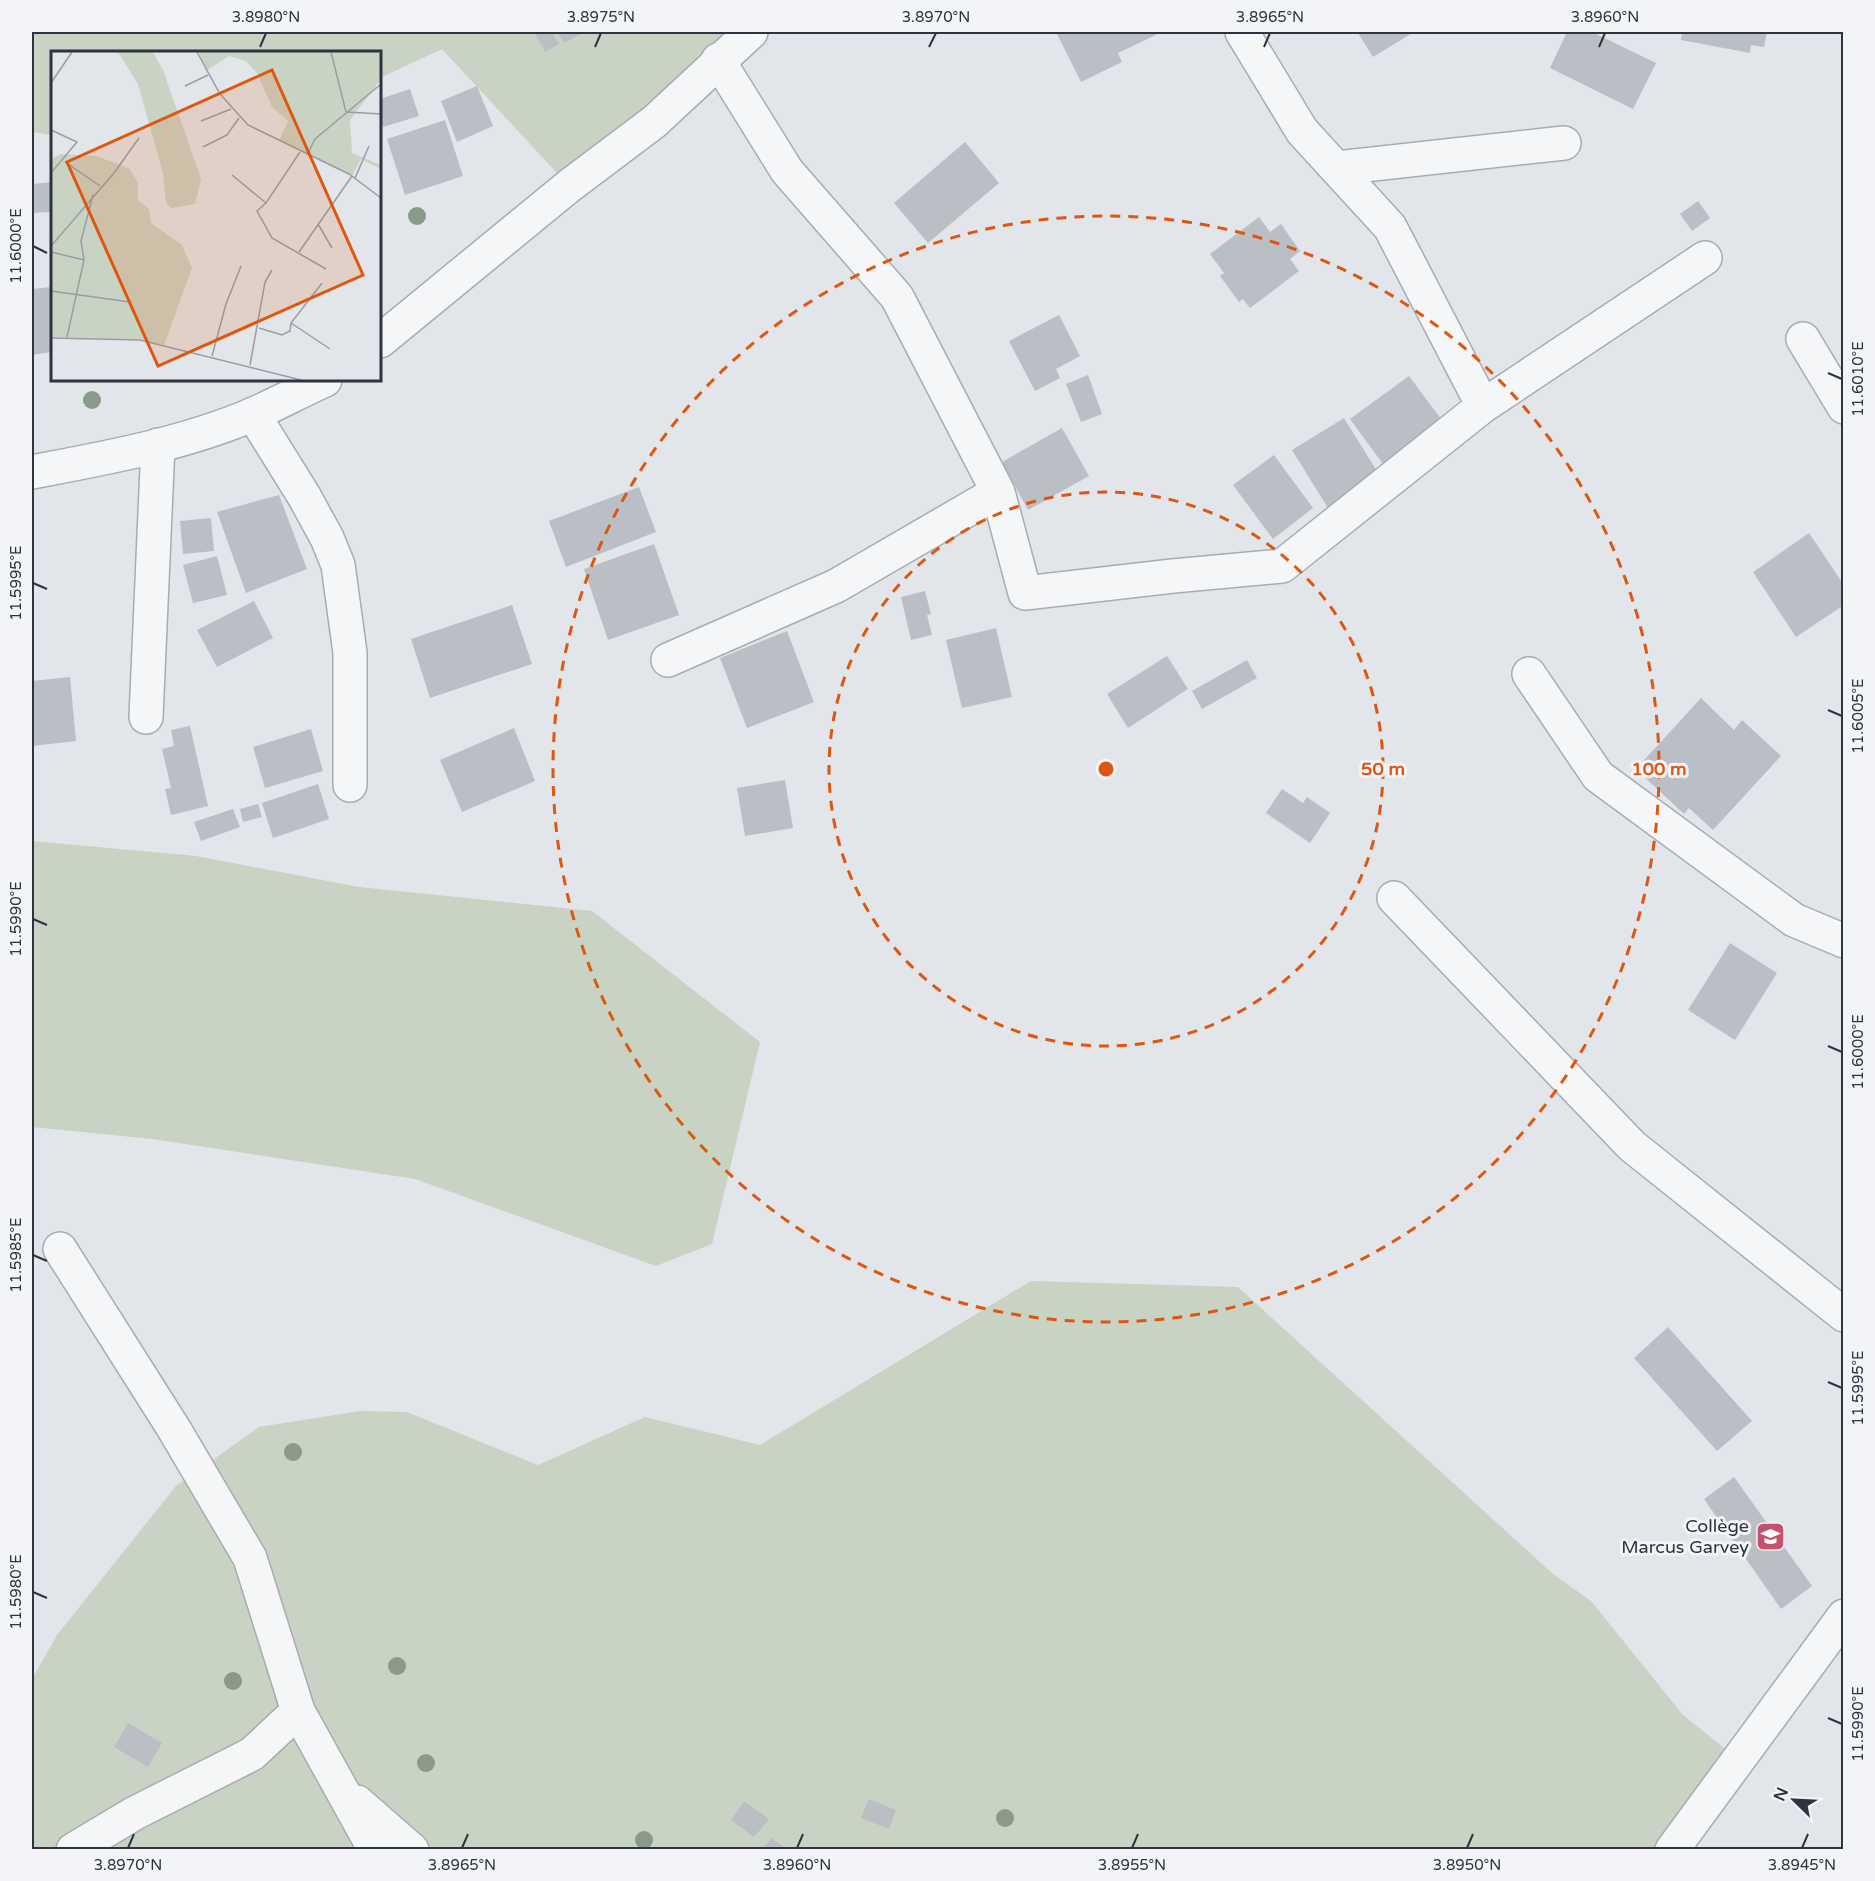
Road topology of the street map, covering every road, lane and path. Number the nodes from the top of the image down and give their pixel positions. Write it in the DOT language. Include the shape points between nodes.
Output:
graph roads {
  1 [pos="751,32"];
  2 [pos="1242,32"];
  3 [pos="718,60"];
  4 [pos="1564,143"];
  5 [pos="1337,168"];
  6 [pos="1705,258"];
  7 [pos="381,339"];
  8 [pos="1803,339"];
  9 [pos="323,381"];
  10 [pos="1483,406"];
  11 [pos="1844,407"];
  12 [pos="253,414"];
  13 [pos="158,445"];
  14 [pos="32,472"];
  15 [pos="998,492"];
  16 [pos="668,660"];
  17 [pos="1529,674"];
  18 [pos="146,717"];
  19 [pos="350,785"];
  20 [pos="1394,898"];
  21 [pos="1844,941"];
  22 [pos="60,1249"];
  23 [pos="1844,1315"];
  24 [pos="1844,1616"];
  25 [pos="298,1711"];
  26 [pos="342,1790"];
  27 [pos="73,1850"];
  28 [pos="375,1850"];
  29 [pos="412,1850"];
  30 [pos="1672,1850"];
  1 -- 3 [label="street"];
  2 -- 5 [label="street" via="1302,131"];
  3 -- 7 [label="street" via="654,122"];
  3 -- 15 [label="street" via="787,171 897,297"];
  4 -- 5 [label="street"];
  5 -- 10 [label="street" via="1390,227"];
  6 -- 10 [label="street"];
  8 -- 11 [label="street"];
  9 -- 12 [label="street"];
  10 -- 15 [label="street" via="1282,566 1025,593"];
  12 -- 13 [label="street"];
  12 -- 19 [label="street" via="304,496 338,565 350,653"];
  13 -- 14 [label="street"];
  13 -- 18 [label="street"];
  15 -- 16 [label="street" via="836,586"];
  17 -- 21 [label="street" via="1598,776 1794,920"];
  20 -- 23 [label="street" via="1632,1146"];
  22 -- 25 [label="street" via="250,1558"];
  24 -- 30 [label="street"];
  25 -- 26 [label="street"];
  25 -- 27 [label="street" via="252,1754 135,1813"];
  26 -- 28 [label="street"];
  26 -- 29 [label="street"];
}
